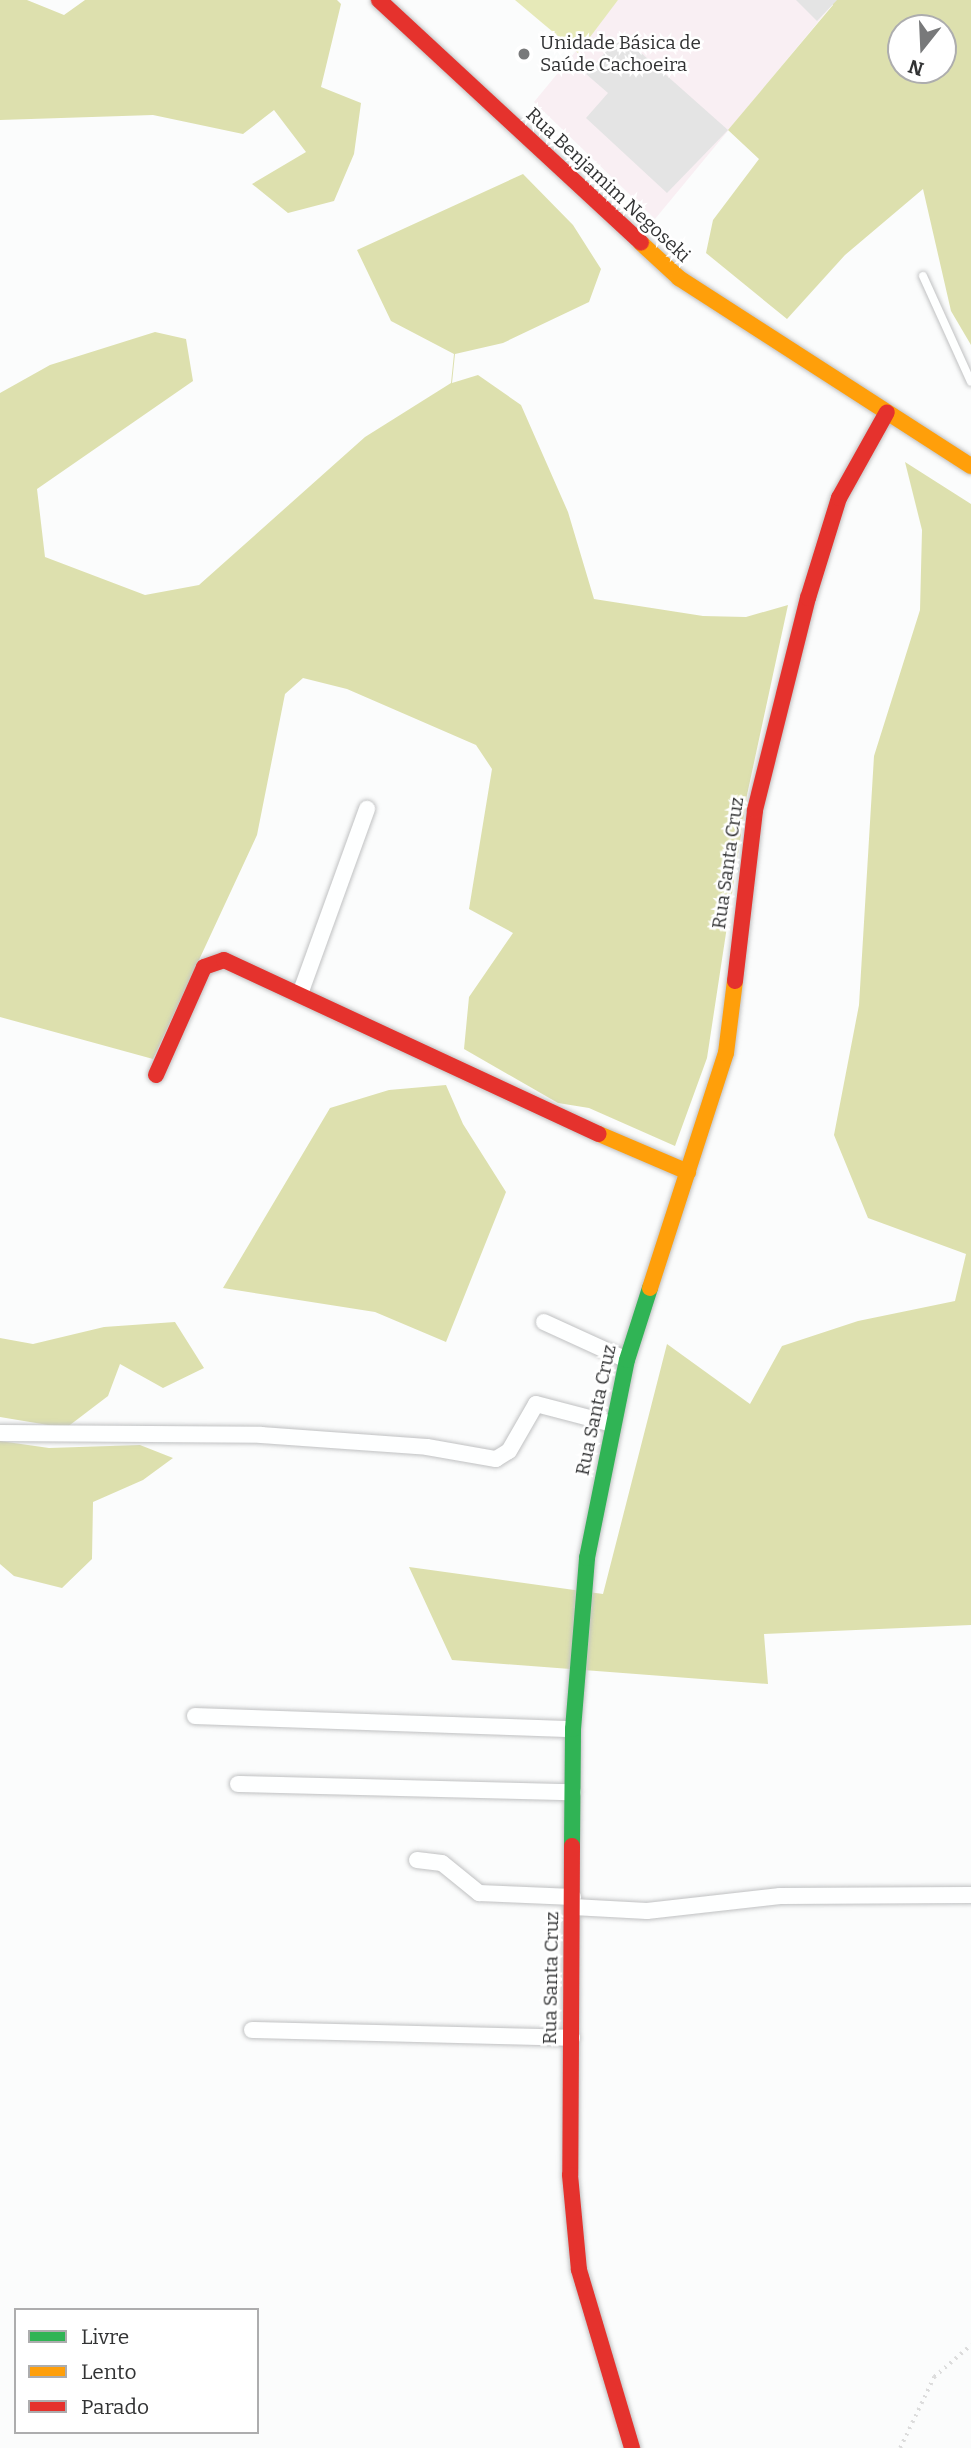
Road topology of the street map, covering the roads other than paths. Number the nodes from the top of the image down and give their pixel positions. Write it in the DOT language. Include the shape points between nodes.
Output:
graph roads {
  1 [pos="379,0"];
  2 [pos="923,276"];
  3 [pos="971,382"];
  4 [pos="887,412"];
  5 [pos="971,466"];
  6 [pos="367,809"];
  7 [pos="300,994"];
  8 [pos="156,1075"];
  9 [pos="688,1172"];
  10 [pos="544,1322"];
  11 [pos="627,1360"];
  12 [pos="613,1423"];
  13 [pos="0,1433"];
  14 [pos="195,1716"];
  15 [pos="573,1729"];
  16 [pos="239,1784"];
  17 [pos="573,1791"];
  18 [pos="416,1860"];
  19 [pos="971,1895"];
  20 [pos="573,1902"];
  21 [pos="252,2031"];
  22 [pos="572,2038"];
  23 [pos="632,2448"];
  1 -- 4 [label="street, Rua Benjamim Negoseki" via="668,270"];
  2 -- 3 [label="lane"];
  4 -- 5 [label="street, Rua Benjamim Negoseki"];
  4 -- 9 [label="street, Rua Santa Cruz" via="839,498 808,598 755,810 726,1053"];
  6 -- 7 [label="street"];
  7 -- 8 [label="street" via="236,963 213,961 204,967"];
  7 -- 9 [label="street" via="579,1126"];
  9 -- 11 [label="street, Rua Santa Cruz"];
  10 -- 11 [label="street"];
  11 -- 12 [label="street, Rua Santa Cruz"];
  12 -- 13 [label="street" via="536,1404 509,1451 496,1459 416,1446 261,1435"];
  12 -- 15 [label="street, Rua Santa Cruz" via="587,1558"];
  14 -- 15 [label="street"];
  15 -- 17 [label="street, Rua Santa Cruz"];
  16 -- 17 [label="street"];
  17 -- 20 [label="street, Rua Santa Cruz"];
  18 -- 20 [label="street" via="442,1863 479,1893"];
  19 -- 20 [label="street" via="780,1896 647,1911"];
  20 -- 22 [label="street, Rua Santa Cruz"];
  21 -- 22 [label="street"];
  22 -- 23 [label="street, Rua Santa Cruz" via="570,2175 579,2270"];
}
